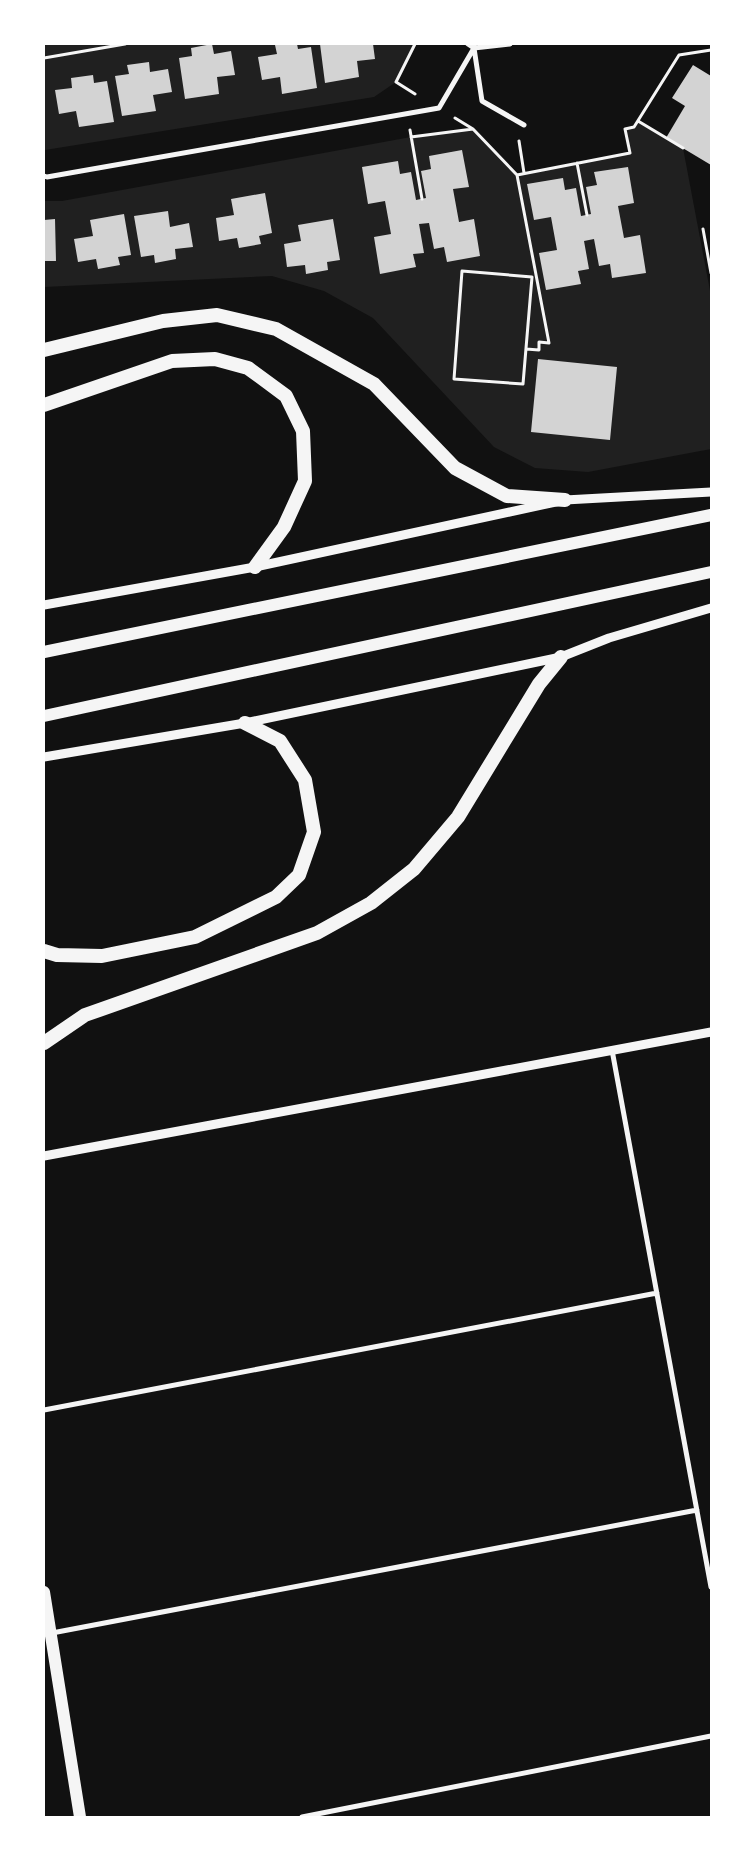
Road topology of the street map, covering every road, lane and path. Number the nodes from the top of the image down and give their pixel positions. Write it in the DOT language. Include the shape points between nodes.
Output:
graph roads {
  1 [pos="125,44"];
  2 [pos="468,44"];
  3 [pos="510,44"];
  4 [pos="474,46"];
  5 [pos="711,50"];
  6 [pos="44,58"];
  7 [pos="407,114"];
  8 [pos="638,121"];
  9 [pos="524,125"];
  10 [pos="411,137"];
  11 [pos="683,148"];
  12 [pos="578,163"];
  13 [pos="517,174"];
  14 [pos="44,176"];
  15 [pos="422,199"];
  16 [pos="586,215"];
  17 [pos="703,229"];
  18 [pos="711,273"];
  19 [pos="534,276"];
  20 [pos="526,349"];
  21 [pos="44,350"];
  22 [pos="44,405"];
  23 [pos="711,492"];
  24 [pos="564,500"];
  25 [pos="711,515"];
  26 [pos="255,568"];
  27 [pos="711,572"];
  28 [pos="44,605"];
  29 [pos="711,608"];
  30 [pos="44,652"];
  31 [pos="561,657"];
  32 [pos="44,716"];
  33 [pos="245,723"];
  34 [pos="44,757"];
  35 [pos="44,951"];
  36 [pos="711,1032"];
  37 [pos="44,1043"];
  38 [pos="612,1050"];
  39 [pos="44,1156"];
  40 [pos="657,1293"];
  41 [pos="44,1410"];
  42 [pos="697,1510"];
  43 [pos="711,1587"];
  44 [pos="44,1592"];
  45 [pos="51,1633"];
  46 [pos="711,1736"];
  47 [pos="80,1817"];
  48 [pos="302,1817"];
  1 -- 6 [label="path"];
  2 -- 4 [label="street"];
  3 -- 4 [label="street"];
  4 -- 7 [label="street" via="439,108"];
  4 -- 9 [label="street" via="482,101"];
  5 -- 8 [label="path" via="679,55"];
  7 -- 10 [label="path"];
  7 -- 14 [label="street"];
  8 -- 11 [label="path"];
  8 -- 12 [label="path" via="634,127 625,129 630,153"];
  10 -- 13 [label="path" via="473,129"];
  10 -- 15 [label="path"];
  12 -- 13 [label="path"];
  12 -- 16 [label="path"];
  13 -- 19 [label="path"];
  17 -- 18 [label="path"];
  19 -- 20 [label="path"];
  19 -- 20 [label="path" via="549,343 539,342 538,350"];
  19 -- 20 [label="path" via="462,271 454,379 523,384"];
  21 -- 24 [label="highway" via="163,321 217,315 276,329 374,384 455,468 506,496"];
  22 -- 26 [label="highway" via="172,361 215,360 248,368 286,396 302,431 305,481 284,527"];
  23 -- 24 [label="street"];
  24 -- 26 [label="street"];
  25 -- 30 [label="main road"];
  26 -- 28 [label="street"];
  27 -- 32 [label="main road"];
  29 -- 31 [label="street" via="609,638"];
  31 -- 33 [label="street"];
  31 -- 37 [label="highway" via="539,684 458,817 414,869 371,903 317,933 86,1015"];
  33 -- 34 [label="street"];
  33 -- 35 [label="highway" via="280,742 304,780 314,832 299,875 276,897 196,937 102,956 58,955"];
  36 -- 38 [label="street"];
  38 -- 39 [label="street"];
  38 -- 40 [label="street"];
  40 -- 41 [label="street"];
  40 -- 42 [label="street"];
  42 -- 43 [label="street"];
  42 -- 45 [label="street"];
  44 -- 45 [label="main road"];
  45 -- 47 [label="main road"];
  46 -- 48 [label="street"];
}
